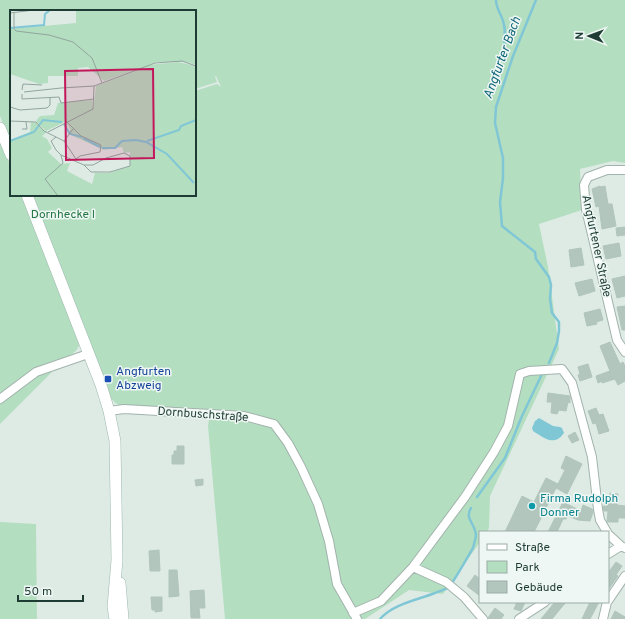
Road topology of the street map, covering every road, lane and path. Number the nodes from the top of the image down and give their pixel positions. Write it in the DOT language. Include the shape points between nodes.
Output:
graph roads {
  1 [pos="0,128"];
  2 [pos="10,153"];
  3 [pos="625,170"];
  4 [pos="26,196"];
  5 [pos="625,352"];
  6 [pos="88,354"];
  7 [pos="0,399"];
  8 [pos="109,411"];
  9 [pos="606,531"];
  10 [pos="609,535"];
  11 [pos="623,547"];
  12 [pos="609,554"];
  13 [pos="117,560"];
  14 [pos="413,567"];
  15 [pos="625,576"];
  16 [pos="609,600"];
  17 [pos="543,603"];
  18 [pos="607,603"];
  19 [pos="355,616"];
  20 [pos="115,619"];
  21 [pos="122,619"];
  22 [pos="483,619"];
  23 [pos="519,619"];
  24 [pos="603,619"];
  1 -- 2 [label="main road"];
  3 -- 5 [label="street, Angfurtener Straße" via="607,170 588,177 584,185 586,209 617,340"];
  4 -- 6 [label="main road"];
  6 -- 7 [label="street" via="36,372"];
  6 -- 8 [label="main road"];
  8 -- 13 [label="main road" via="115,440"];
  8 -- 19 [label="street, Dornbuschstraße" via="124,409 244,416 274,424 288,443 318,504 337,584"];
  9 -- 14 [label="street" via="600,520 592,457 572,383 562,369 530,370 520,374 508,426 494,452 466,497"];
  10 -- 11 [label="street"];
  11 -- 12 [label="street"];
  13 -- 20 [label="main road" via="113,595"];
  13 -- 21 [label="main road"];
  14 -- 19 [label="street" via="381,601"];
  14 -- 22 [label="street" via="446,582 464,597"];
  15 -- 16 [label="street"];
  17 -- 23 [label="street"];
  18 -- 24 [label="street"];
}
